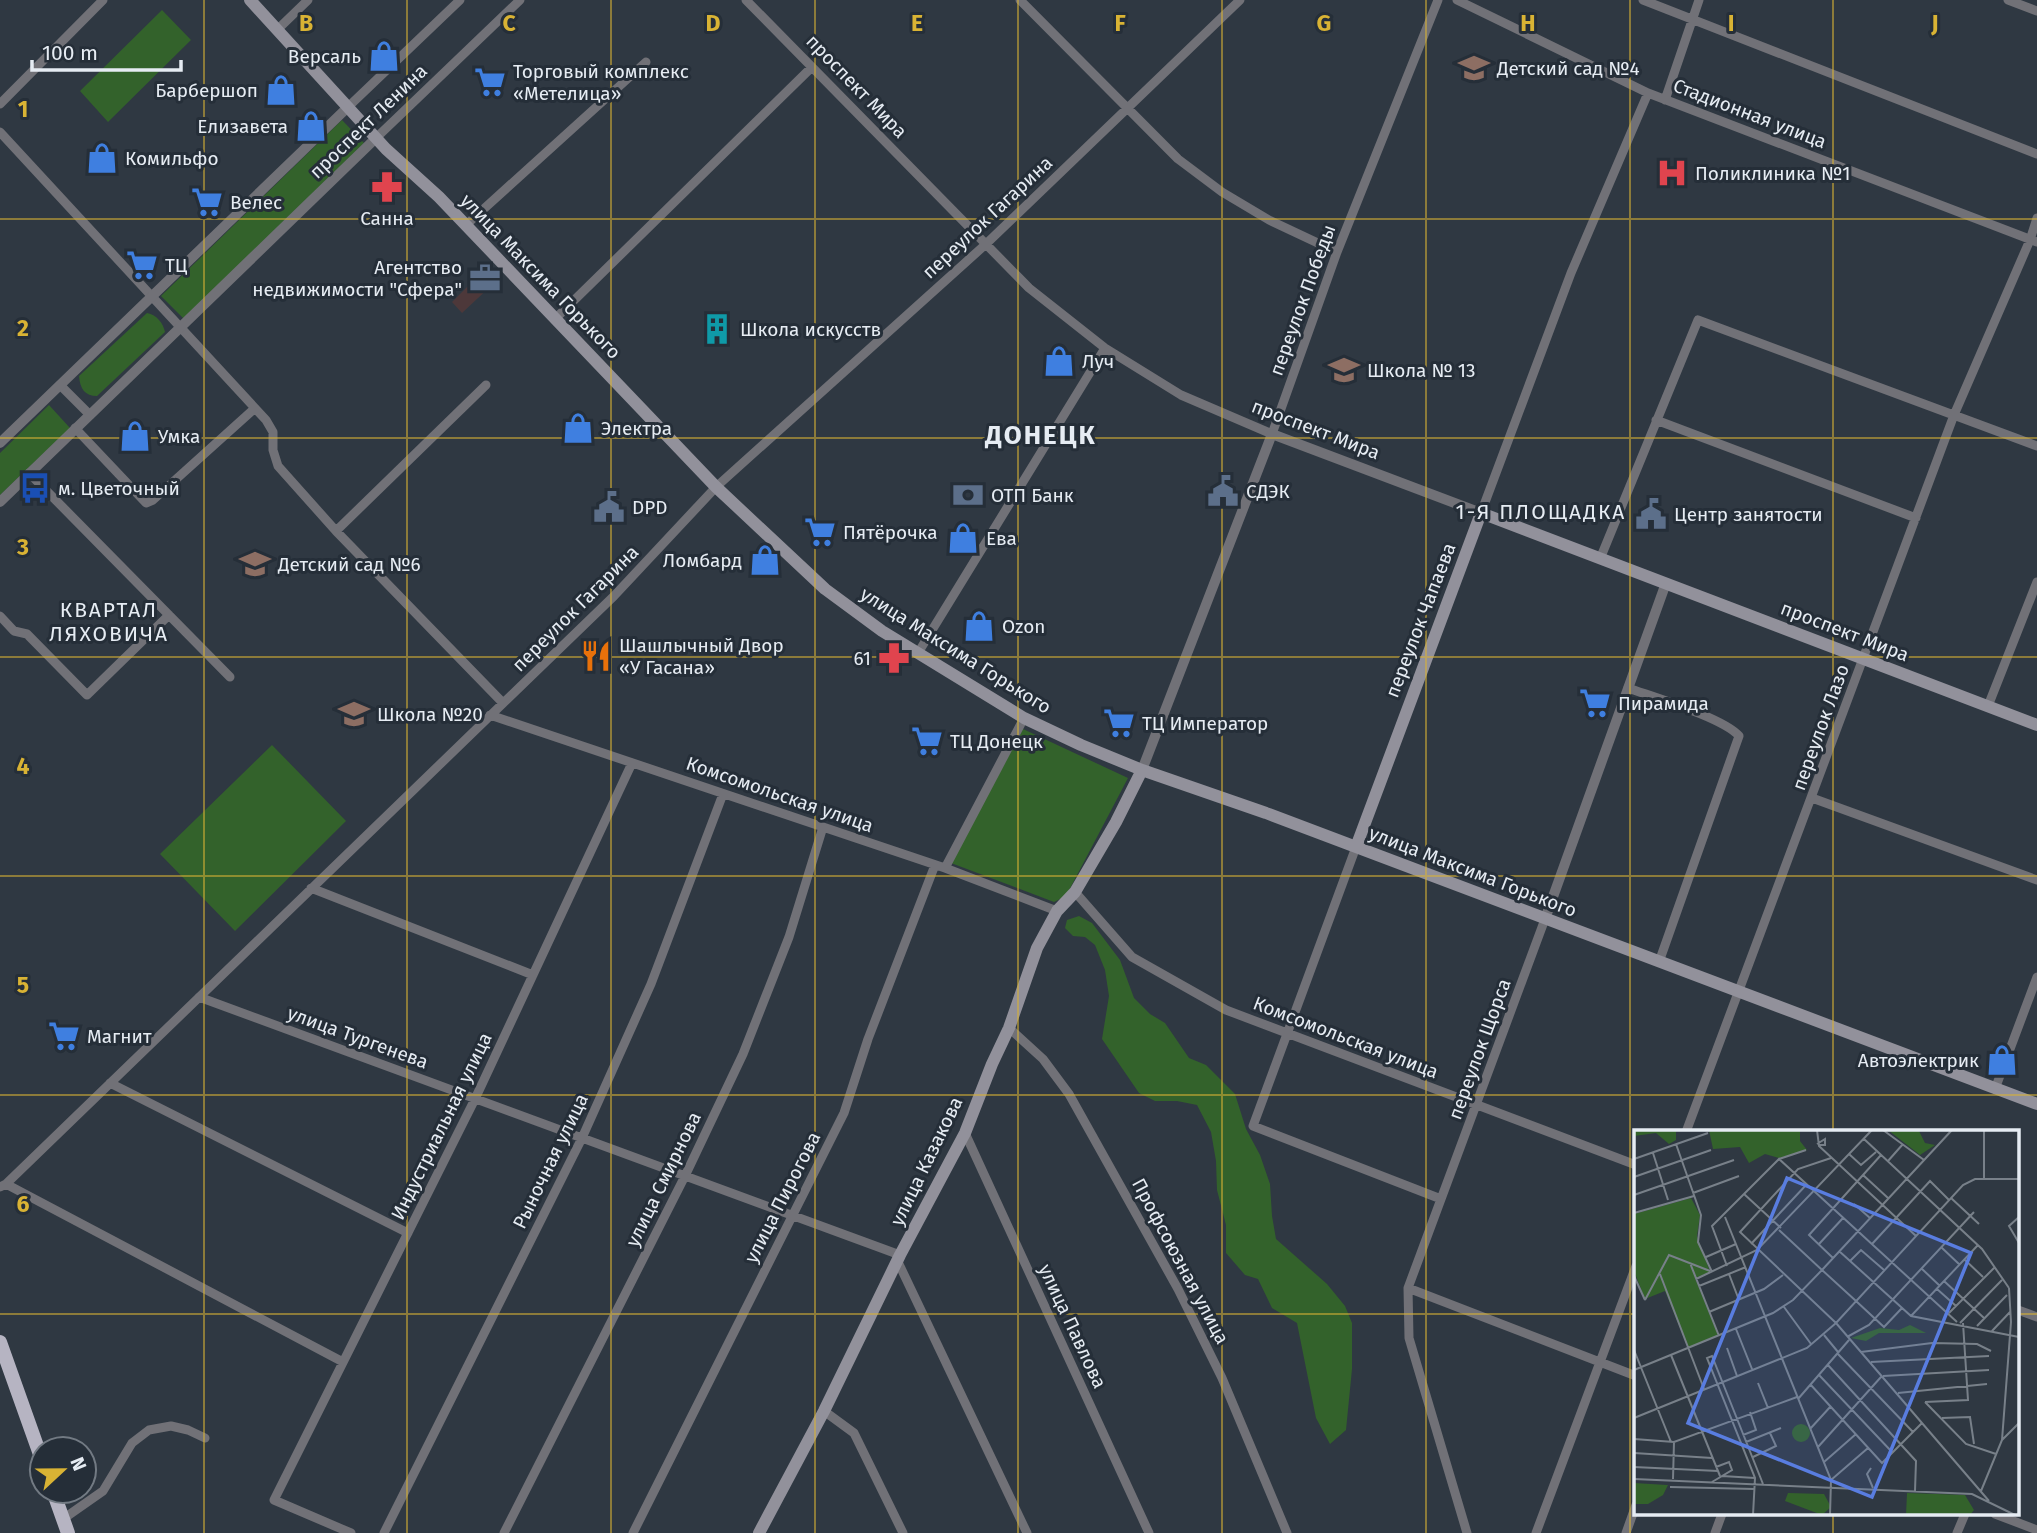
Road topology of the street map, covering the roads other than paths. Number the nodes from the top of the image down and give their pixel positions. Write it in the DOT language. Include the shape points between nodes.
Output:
graph roads {
  1 [pos="103,0"];
  2 [pos="250,0"];
  3 [pos="308,0"];
  4 [pos="460,0"];
  5 [pos="520,0"];
  6 [pos="746,0"];
  7 [pos="1020,0"];
  8 [pos="1036,0"];
  9 [pos="1240,0"];
  10 [pos="1438,0"];
  11 [pos="1457,0"];
  12 [pos="1643,0"];
  13 [pos="1699,0"];
  14 [pos="2008,0"];
  15 [pos="1028,8"];
  16 [pos="2037,11"];
  17 [pos="1691,19"];
  18 [pos="278,29"];
  19 [pos="646,62"];
  20 [pos="811,67"];
  21 [pos="1648,93"];
  22 [pos="1665,100"];
  23 [pos="0,104"];
  24 [pos="348,107"];
  25 [pos="1127,108"];
  26 [pos="0,132"];
  27 [pos="376,138"];
  28 [pos="2037,154"];
  29 [pos="2037,218"];
  30 [pos="466,225"];
  31 [pos="2034,241"];
  32 [pos="986,244"];
  33 [pos="1337,252"];
  34 [pos="151,296"];
  35 [pos="555,319"];
  36 [pos="180,327"];
  37 [pos="1105,348"];
  38 [pos="60,385"];
  39 [pos="486,385"];
  40 [pos="255,408"];
  41 [pos="90,415"];
  42 [pos="1954,415"];
  43 [pos="1657,420"];
  44 [pos="75,428"];
  45 [pos="1272,434"];
  46 [pos="0,443"];
  47 [pos="2037,446"];
  48 [pos="29,473"];
  49 [pos="716,487"];
  50 [pos="0,502"];
  51 [pos="1481,513"];
  52 [pos="1916,519"];
  53 [pos="337,531"];
  54 [pos="1600,559"];
  55 [pos="1666,583"];
  56 [pos="2037,583"];
  57 [pos="169,615"];
  58 [pos="0,617"];
  59 [pos="918,653"];
  60 [pos="1863,659"];
  61 [pos="230,677"];
  62 [pos="1629,688"];
  63 [pos="503,703"];
  64 [pos="1988,706"];
  65 [pos="490,715"];
  66 [pos="1024,718"];
  67 [pos="2037,725"];
  68 [pos="632,763"];
  69 [pos="1142,770"];
  70 [pos="723,794"];
  71 [pos="1812,798"];
  72 [pos="823,827"];
  73 [pos="1356,847"];
  74 [pos="940,866"];
  75 [pos="2037,880"];
  76 [pos="311,888"];
  77 [pos="1075,892"];
  78 [pos="1057,911"];
  79 [pos="1545,919"];
  80 [pos="1659,962"];
  81 [pos="533,975"];
  82 [pos="2037,977"];
  83 [pos="1738,991"];
  84 [pos="199,997"];
  85 [pos="1009,1028"];
  86 [pos="1288,1034"];
  87 [pos="110,1083"];
  88 [pos="1995,1088"];
  89 [pos="475,1099"];
  90 [pos="2037,1104"];
  91 [pos="1477,1105"];
  92 [pos="1687,1130"];
  93 [pos="965,1133"];
  94 [pos="582,1138"];
  95 [pos="1634,1164"];
  96 [pos="685,1176"];
  97 [pos="3,1185"];
  98 [pos="1441,1199"];
  99 [pos="792,1215"];
  100 [pos="408,1233"];
  101 [pos="899,1259"];
  102 [pos="1634,1271"];
  103 [pos="1408,1288"];
  104 [pos="2020,1311"];
  105 [pos="2037,1317"];
  106 [pos="0,1342"];
  107 [pos="343,1362"];
  108 [pos="1600,1362"];
  109 [pos="1634,1375"];
  110 [pos="824,1410"];
  111 [pos="33,1435"];
  112 [pos="205,1438"];
  113 [pos="58,1505"];
  114 [pos="1634,1511"];
  115 [pos="1721,1516"];
  116 [pos="1964,1516"];
  117 [pos="2000,1516"];
  118 [pos="63,1519"];
  119 [pos="2037,1530"];
  120 [pos="68,1533"];
  121 [pos="351,1533"];
  122 [pos="384,1533"];
  123 [pos="504,1533"];
  124 [pos="633,1533"];
  125 [pos="759,1533"];
  126 [pos="903,1533"];
  127 [pos="1027,1533"];
  128 [pos="1149,1533"];
  129 [pos="1287,1533"];
  130 [pos="1467,1533"];
  131 [pos="1536,1533"];
  132 [pos="1626,1533"];
  133 [pos="1715,1533"];
  134 [pos="1957,1533"];
  1 -- 23 [label="street"];
  2 -- 18 [label="main road, улица Максима Горького"];
  3 -- 18 [label="street"];
  4 -- 24 [label="street, проспект Ленина"];
  5 -- 27 [label="street, проспект Ленина"];
  6 -- 20 [label="street, проспект Мира"];
  7 -- 15 [label="street"];
  8 -- 15 [label="street"];
  9 -- 25 [label="street, переулок Гагарина"];
  10 -- 33 [label="street, переулок Победы"];
  11 -- 21 [label="street, Стадионная улица"];
  12 -- 17 [label="street"];
  13 -- 17 [label="street"];
  14 -- 16 [label="street"];
  15 -- 25 [label="street"];
  17 -- 22 [label="street"];
  17 -- 28 [label="street"];
  18 -- 24 [label="main road, улица Максима Горького"];
  19 -- 30 [label="street"];
  20 -- 32 [label="street, проспект Мира"];
  20 -- 35 [label="street"];
  21 -- 22 [label="street, Стадионная улица"];
  21 -- 51 [label="street, переулок Чапаева" via="1571,273"];
  22 -- 31 [label="street, Стадионная улица"];
  24 -- 27 [label="main road, улица Максима Горького"];
  24 -- 34 [label="street, проспект Ленина"];
  25 -- 32 [label="street, переулок Гагарина"];
  25 -- 33 [label="street" via="1178,159 1223,192"];
  26 -- 34 [label="street"];
  27 -- 30 [label="main road, улица Максима Горького"];
  27 -- 36 [label="street, проспект Ленина"];
  29 -- 31 [label="street, переулок Лазо"];
  30 -- 35 [label="main road, улица Максима Горького"];
  31 -- 42 [label="street, переулок Лазо"];
  32 -- 37 [label="street, проспект Мира" via="1029,288"];
  32 -- 49 [label="street, переулок Гагарина"];
  33 -- 45 [label="street, переулок Победы"];
  34 -- 36 [label="street"];
  34 -- 38 [label="street, проспект Ленина"];
  35 -- 49 [label="main road, улица Максима Горького"];
  36 -- 40 [label="street"];
  36 -- 41 [label="street, проспект Ленина"];
  37 -- 45 [label="street, проспект Мира" via="1181,395"];
  37 -- 59 [label="street"];
  38 -- 41 [label="street"];
  38 -- 46 [label="street, проспект Ленина"];
  39 -- 53 [label="street"];
  40 -- 44 [label="street" via="146,503"];
  40 -- 53 [label="street" via="273,432 278,466"];
  41 -- 44 [label="street, проспект Ленина"];
  42 -- 43 [label="street" via="1698,320"];
  42 -- 47 [label="street"];
  42 -- 52 [label="street, переулок Лазо"];
  43 -- 52 [label="street"];
  43 -- 54 [label="street"];
  44 -- 48 [label="street, проспект Ленина"];
  45 -- 51 [label="street, проспект Мира"];
  45 -- 69 [label="street, переулок Победы"];
  48 -- 50 [label="street, проспект Ленина"];
  48 -- 57 [label="street"];
  49 -- 59 [label="main road, улица Максима Горького" via="825,589"];
  49 -- 63 [label="street, переулок Гагарина" via="614,597"];
  51 -- 54 [label="main road, проспект Мира"];
  51 -- 73 [label="main road, переулок Чапаева"];
  52 -- 60 [label="street, переулок Лазо"];
  53 -- 63 [label="street"];
  54 -- 55 [label="main road, проспект Мира"];
  55 -- 60 [label="main road, проспект Мира"];
  55 -- 62 [label="street, переулок Щорса"];
  56 -- 64 [label="street"];
  57 -- 58 [label="street" via="87,695 27,634 14,631"];
  57 -- 61 [label="street"];
  59 -- 66 [label="main road, улица Максима Горького"];
  60 -- 64 [label="main road, проспект Мира"];
  60 -- 71 [label="street, переулок Лазо"];
  62 -- 79 [label="street, переулок Щорса"];
  62 -- 80 [label="street" via="1733,729 1739,736"];
  63 -- 65 [label="street, переулок Гагарина"];
  64 -- 67 [label="main road, проспект Мира"];
  65 -- 68 [label="street, Комсомольская улица"];
  65 -- 76 [label="street, переулок Гагарина"];
  66 -- 69 [label="main road, улица Максима Горького"];
  66 -- 74 [label="street, улица Пирогова"];
  68 -- 70 [label="street, Комсомольская улица"];
  68 -- 81 [label="street, Индустриальная улица"];
  69 -- 73 [label="main road, улица Максима Горького"];
  69 -- 77 [label="main road, улица Казакова"];
  70 -- 72 [label="street, Комсомольская улица"];
  70 -- 94 [label="street, Рыночная улица" via="651,984"];
  71 -- 75 [label="street"];
  71 -- 83 [label="street, переулок Лазо"];
  72 -- 74 [label="street, Комсомольская улица"];
  72 -- 96 [label="street, улица Смирнова" via="789,937 743,1054"];
  73 -- 79 [label="main road, улица Максима Горького"];
  73 -- 86 [label="street, переулок Чапаева"];
  74 -- 78 [label="street, Комсомольская улица"];
  74 -- 99 [label="street, улица Пирогова" via="868,1040 844,1113"];
  76 -- 81 [label="street"];
  76 -- 84 [label="street, переулок Гагарина"];
  77 -- 78 [label="main road, улица Казакова"];
  77 -- 86 [label="street, Комсомольская улица" via="1132,957 1226,1010"];
  78 -- 85 [label="main road, улица Казакова" via="1037,948"];
  79 -- 80 [label="main road, улица Максима Горького"];
  79 -- 91 [label="street, переулок Щорса"];
  80 -- 83 [label="main road, улица Максима Горького"];
  81 -- 89 [label="street, Индустриальная улица"];
  82 -- 88 [label="street"];
  83 -- 88 [label="main road, улица Максима Горького"];
  83 -- 92 [label="street, переулок Лазо"];
  84 -- 87 [label="street, переулок Гагарина"];
  84 -- 89 [label="street, улица Тургенева"];
  85 -- 93 [label="main road, улица Казакова"];
  85 -- 129 [label="street, Профсоюзная улица" via="1043,1059 1069,1094 1171,1277 1222,1378"];
  86 -- 91 [label="street, Комсомольская улица"];
  86 -- 98 [label="street, переулок Чапаева" via="1253,1126"];
  87 -- 97 [label="street, переулок Гагарина"];
  87 -- 100 [label="street"];
  88 -- 90 [label="main road, улица Максима Горького"];
  89 -- 94 [label="street, улица Тургенева"];
  89 -- 100 [label="street, Индустриальная улица"];
  91 -- 95 [label="street, Комсомольская улица"];
  91 -- 98 [label="street, переулок Щорса"];
  93 -- 101 [label="main road, улица Казакова"];
  93 -- 128 [label="street, улица Павлова"];
  94 -- 96 [label="street, улица Тургенева"];
  94 -- 122 [label="street, Рыночная улица"];
  96 -- 99 [label="street, улица Тургенева"];
  96 -- 123 [label="street, улица Смирнова"];
  97 -- 107 [label="street"];
  98 -- 103 [label="street, переулок Щорса"];
  99 -- 101 [label="street, улица Тургенева"];
  99 -- 124 [label="street, улица Пирогова"];
  100 -- 107 [label="street, Индустриальная улица"];
  101 -- 110 [label="main road, улица Казакова"];
  101 -- 127 [label="street"];
  102 -- 108 [label="street"];
  103 -- 108 [label="street"];
  103 -- 130 [label="street, переулок Щорса" via="1409,1338"];
  104 -- 105 [label="street"];
  106 -- 111 [label="highway"];
  107 -- 121 [label="street, Индустриальная улица" via="274,1500"];
  108 -- 109 [label="street"];
  108 -- 131 [label="street"];
  110 -- 125 [label="main road, улица Казакова"];
  110 -- 126 [label="street" via="854,1433"];
  112 -- 118 [label="street" via="171,1426 149,1430 132,1443 103,1491"];
  113 -- 118 [label="highway"];
  114 -- 132 [label="street"];
  115 -- 133 [label="street"];
  116 -- 134 [label="street"];
  117 -- 119 [label="street"];
  118 -- 120 [label="highway"];
}
